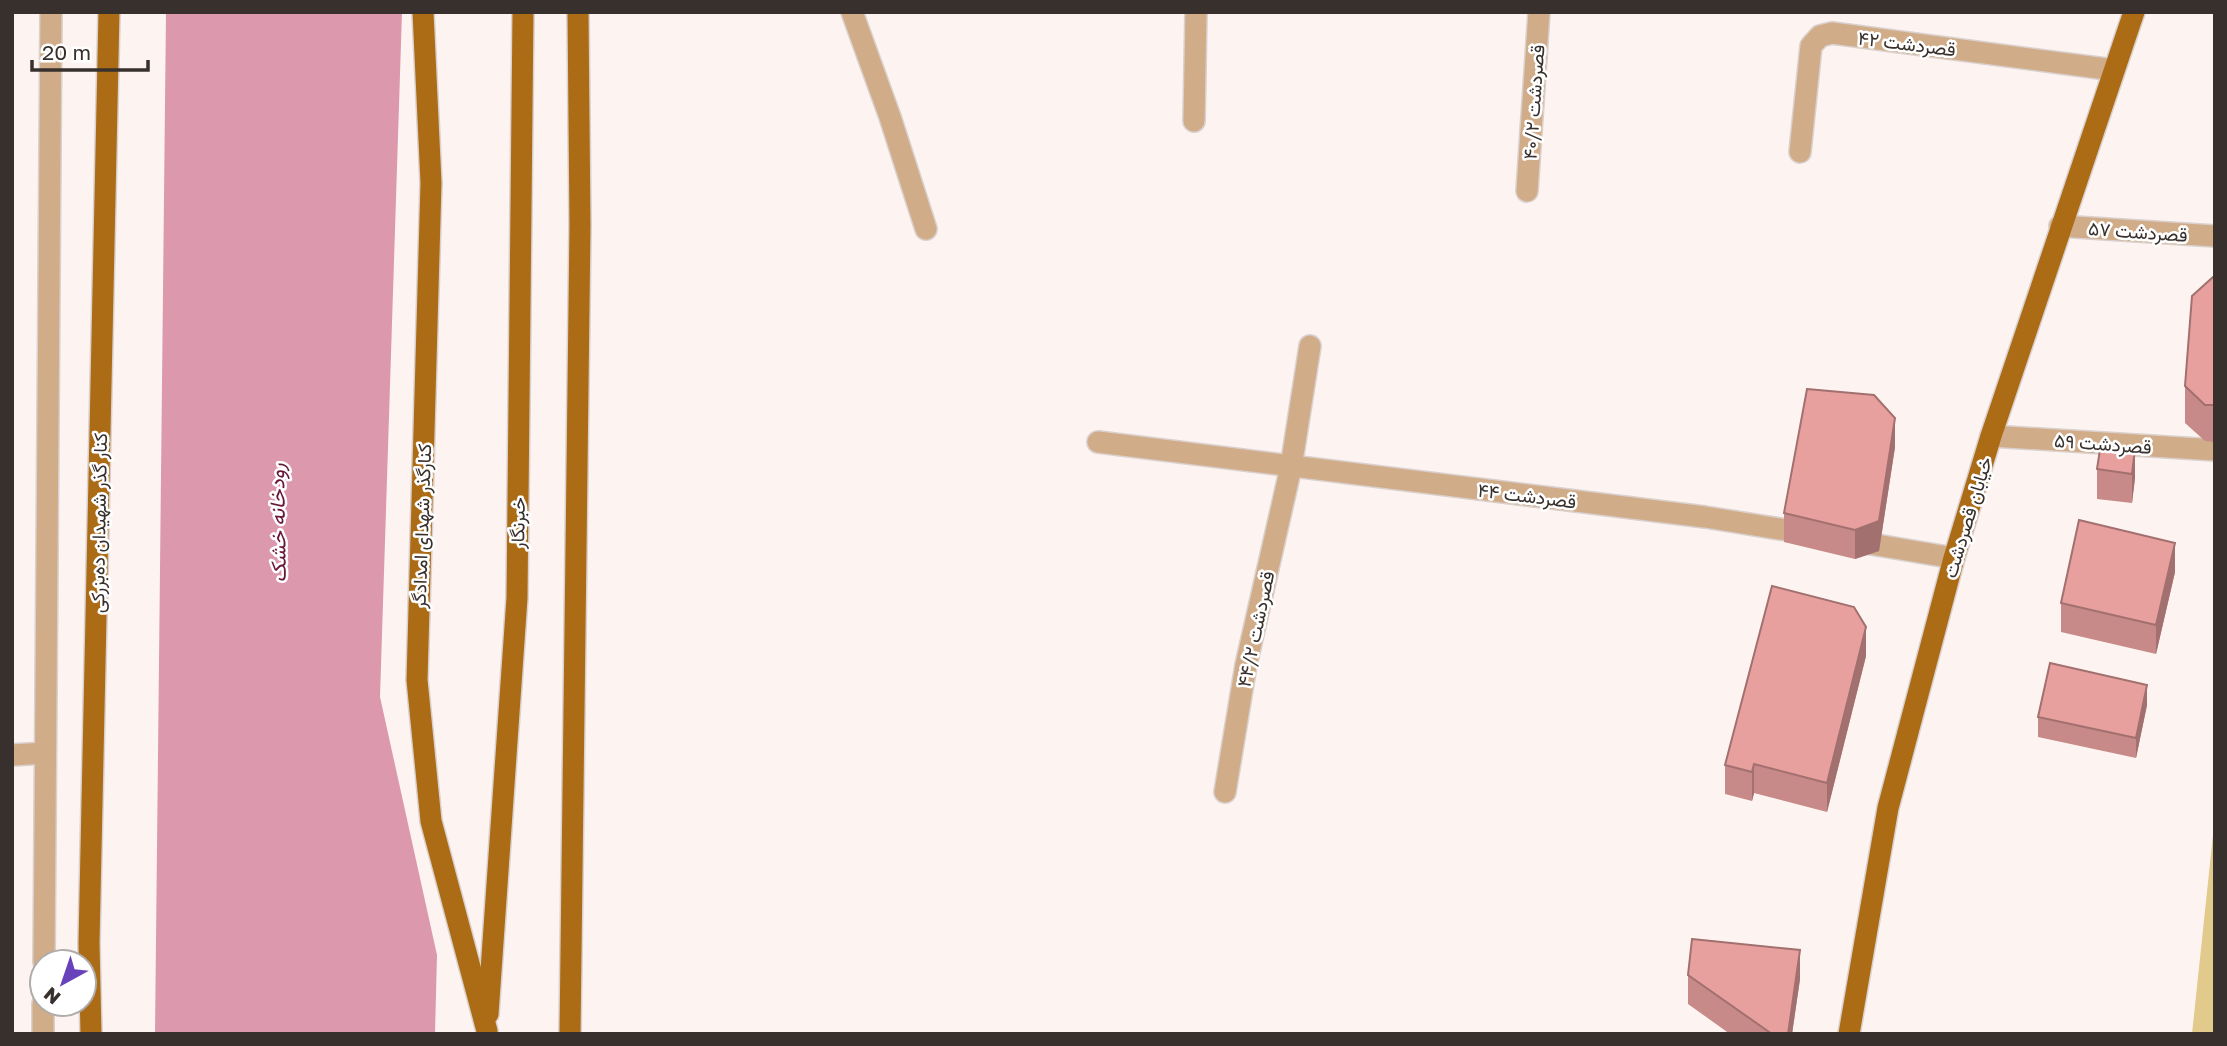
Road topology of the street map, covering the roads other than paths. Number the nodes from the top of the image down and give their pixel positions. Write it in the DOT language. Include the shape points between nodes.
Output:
graph roads {
  1 [pos="51,12"];
  2 [pos="109,12"];
  3 [pos="423,12"];
  4 [pos="523,12"];
  5 [pos="578,12"];
  6 [pos="852,12"];
  7 [pos="1196,12"];
  8 [pos="1539,12"];
  9 [pos="2134,12"];
  10 [pos="2114,70"];
  11 [pos="1194,121"];
  12 [pos="1800,152"];
  13 [pos="1527,191"];
  14 [pos="2060,226"];
  15 [pos="926,229"];
  16 [pos="2215,236"];
  17 [pos="1310,346"];
  18 [pos="1991,436"];
  19 [pos="1098,442"];
  20 [pos="2215,450"];
  21 [pos="1291,467"];
  22 [pos="1954,558"];
  23 [pos="44,754"];
  24 [pos="12,755"];
  25 [pos="1225,792"];
  26 [pos="44,948"];
  27 [pos="487,1032"];
  28 [pos="91,1034"];
  29 [pos="570,1034"];
  30 [pos="1849,1034"];
  1 -- 23 [label="street"];
  2 -- 28 [label="main road, کنار گذر شهیدان ده‌بزرکی" via="89,929"];
  3 -- 27 [label="main road, کنارگذر شهدای امدادگر" via="431,183 417,680 431,821"];
  4 -- 27 [label="main road, خبرنگار" via="517,598"];
  5 -- 29 [label="main road" via="580,226"];
  6 -- 15 [label="street"];
  7 -- 11 [label="street"];
  8 -- 13 [label="street, ۴۰/۲ قصردشت"];
  9 -- 10 [label="main road, خیابان قصردشت"];
  10 -- 12 [label="street, ۴۲ قصردشت" via="1832,33 1820,36 1811,46"];
  10 -- 14 [label="main road, خیابان قصردشت"];
  14 -- 16 [label="street, ۵۷ قصردشت"];
  14 -- 18 [label="main road, خیابان قصردشت"];
  17 -- 21 [label="street, ۴۴/۲ قصردشت"];
  18 -- 20 [label="street, ۵۹ قصردشت"];
  18 -- 22 [label="main road, خیابان قصردشت"];
  19 -- 21 [label="street, ۴۴ قصردشت"];
  21 -- 22 [label="street, ۴۴ قصردشت" via="1704,517"];
  21 -- 25 [label="street, ۴۴/۲ قصردشت" via="1246,665"];
  22 -- 30 [label="main road, خیابان قصردشت" via="1888,808"];
  23 -- 24 [label="street"];
  23 -- 26 [label="street"];
}
